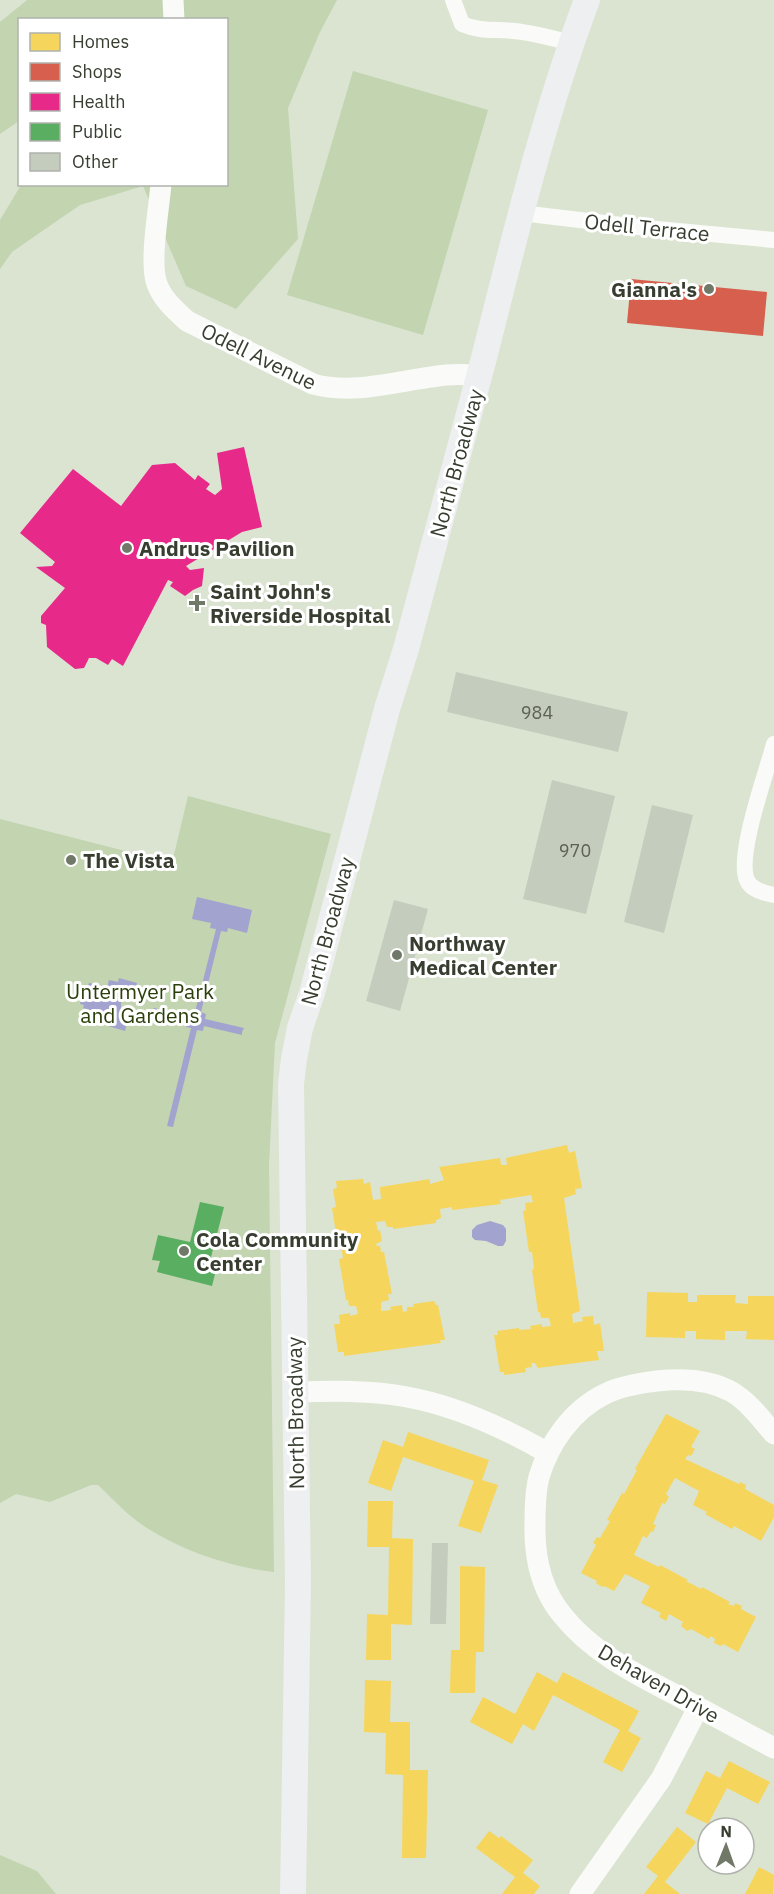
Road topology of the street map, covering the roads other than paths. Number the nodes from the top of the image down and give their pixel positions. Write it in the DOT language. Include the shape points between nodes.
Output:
graph roads {
  1 [pos="173,0"];
  2 [pos="453,0"];
  3 [pos="587,0"];
  4 [pos="174,18"];
  5 [pos="571,43"];
  6 [pos="161,186"];
  7 [pos="521,213"];
  8 [pos="774,240"];
  9 [pos="479,375"];
  10 [pos="774,744"];
  11 [pos="774,895"];
  12 [pos="296,1392"];
  13 [pos="774,1434"];
  14 [pos="548,1453"];
  15 [pos="698,1708"];
  16 [pos="774,1748"];
  17 [pos="293,1894"];
  18 [pos="580,1894"];
  1 -- 4 [label="street"];
  2 -- 5 [label="street" via="462,24 474,29 511,30"];
  3 -- 5 [label="main road, North Broadway"];
  5 -- 7 [label="main road, North Broadway"];
  6 -- 9 [label="street, Odell Avenue" via="156,282 172,308 187,321 326,388"];
  7 -- 8 [label="street, Odell Terrace"];
  7 -- 9 [label="main road, North Broadway"];
  9 -- 12 [label="main road, North Broadway" via="294,1059 291,1156"];
  10 -- 11 [label="street" via="745,844 745,867 747,880 755,889"];
  12 -- 14 [label="street" via="378,1393 436,1404 471,1415"];
  12 -- 17 [label="main road, North Broadway" via="298,1583"];
  13 -- 14 [label="street, Dehaven Drive" via="733,1393 683,1378 605,1393 580,1410"];
  14 -- 15 [label="street, Dehaven Drive" via="539,1478 534,1533 546,1590 562,1615 608,1657"];
  15 -- 16 [label="street, Dehaven Drive"];
  15 -- 18 [label="street" via="661,1779"];
}
